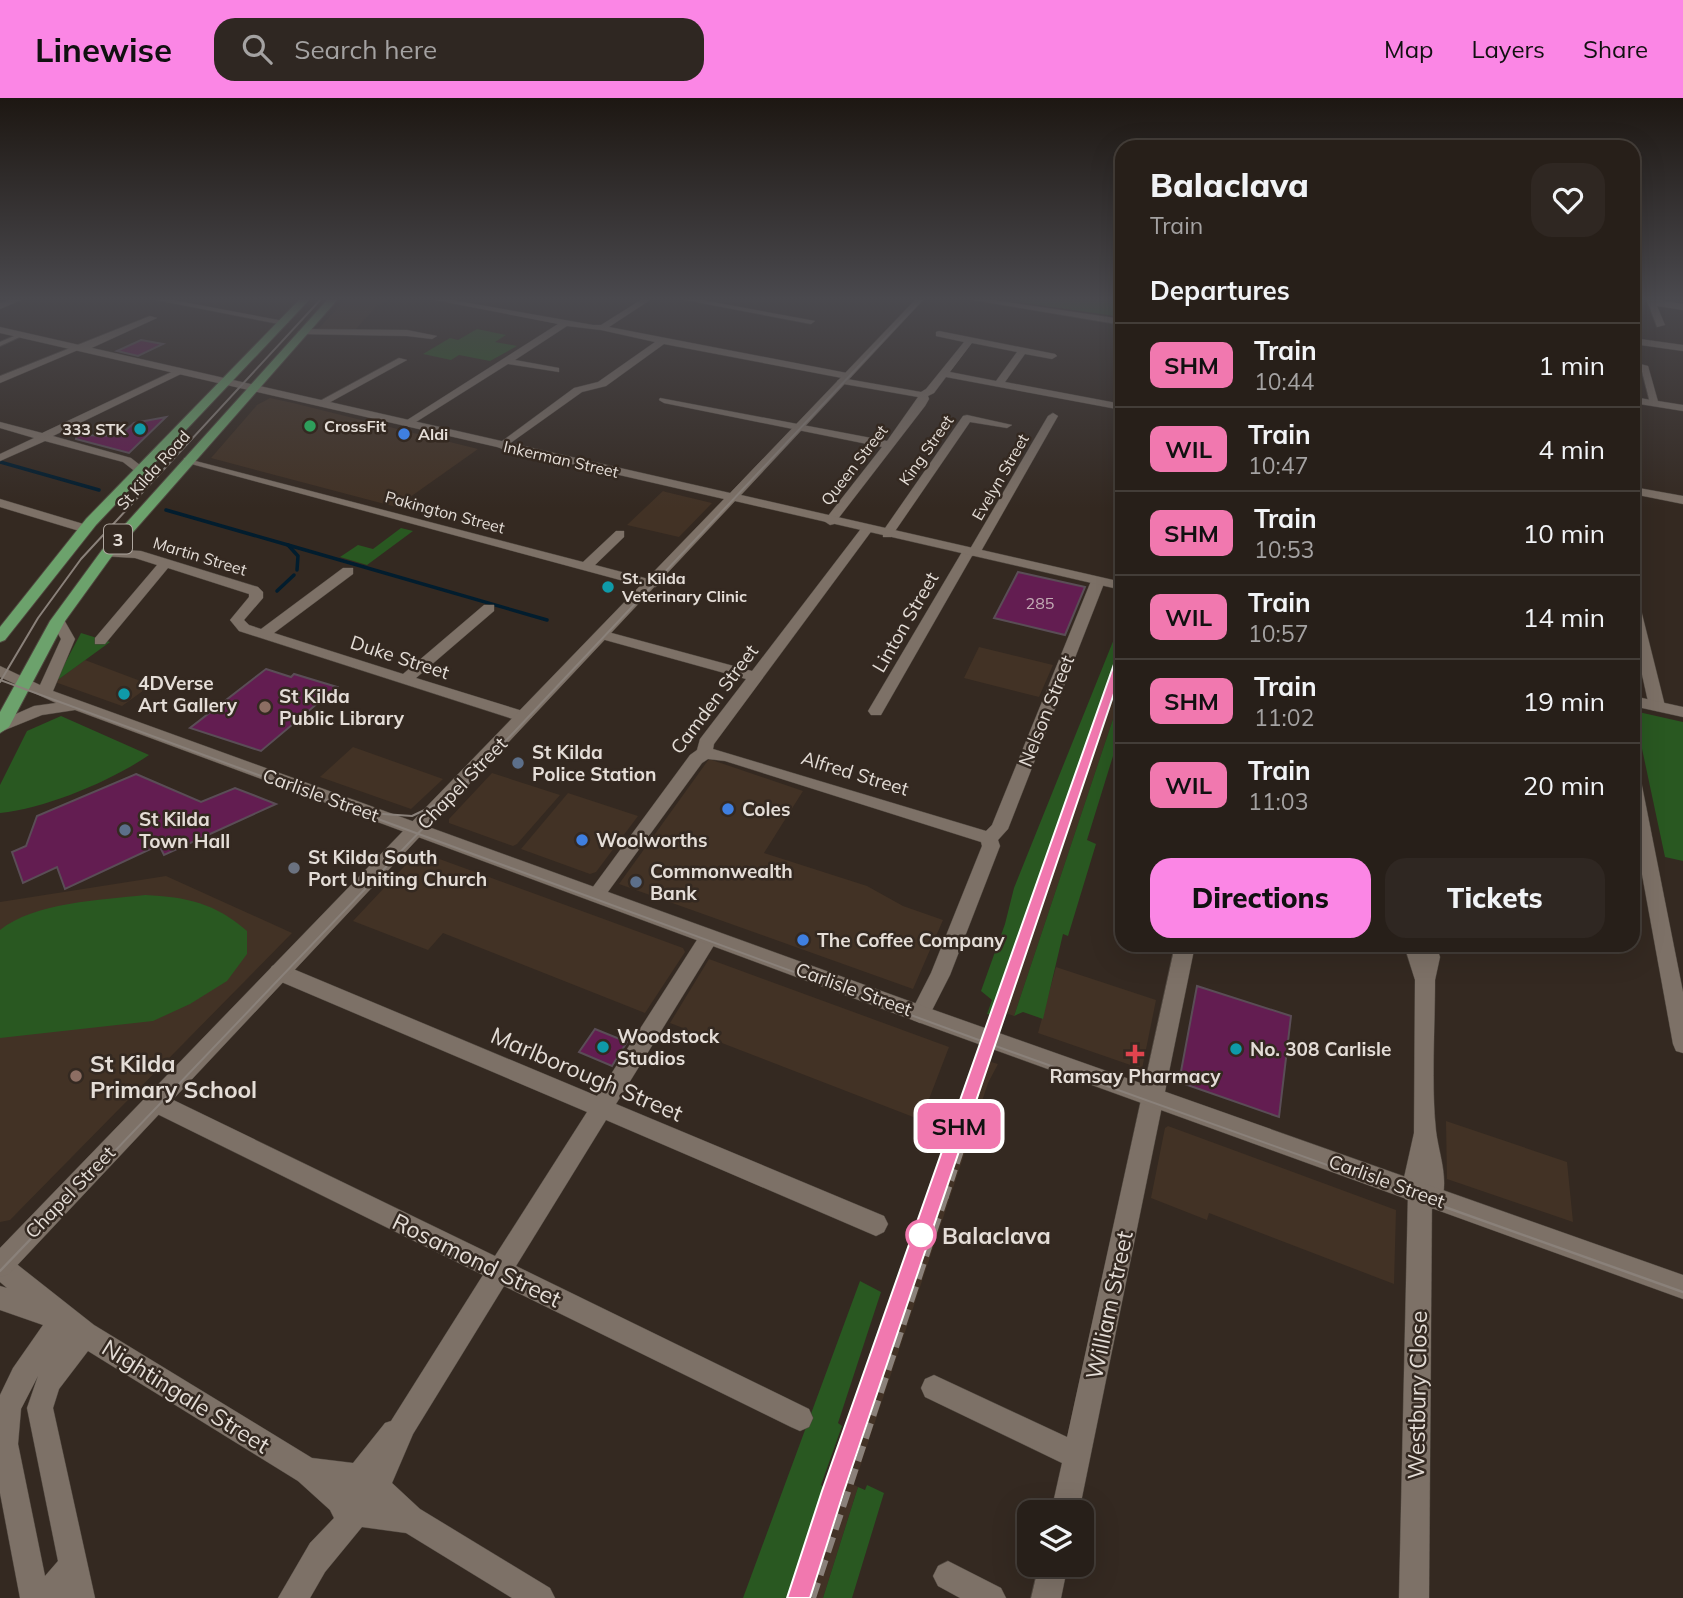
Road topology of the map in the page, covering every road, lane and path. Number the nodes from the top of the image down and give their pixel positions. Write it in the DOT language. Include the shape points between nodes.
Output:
graph roads {
  1 [pos="27,368"];
  2 [pos="167,368"];
  3 [pos="240,368"];
  4 [pos="270,368"];
  5 [pos="387,368"];
  6 [pos="495,368"];
  7 [pos="545,368"];
  8 [pos="625,368"];
  9 [pos="796,368"];
  10 [pos="854,368"];
  11 [pos="948,368"];
  12 [pos="1010,368"];
  13 [pos="1644,368"];
  14 [pos="556,370"];
  15 [pos="180,371"];
  16 [pos="943,374"];
  17 [pos="845,378"];
  18 [pos="0,380"];
  19 [pos="226,382"];
  20 [pos="999,384"];
  21 [pos="253,387"];
  22 [pos="922,395"];
  23 [pos="664,400"];
  24 [pos="1640,401"];
  25 [pos="321,403"];
  26 [pos="1655,403"];
  27 [pos="1115,406"];
  28 [pos="1683,408"];
  29 [pos="1053,416"];
  30 [pos="408,424"];
  31 [pos="0,425"];
  32 [pos="1007,425"];
  33 [pos="799,427"];
  34 [pos="43,438"];
  35 [pos="890,445"];
  36 [pos="502,446"];
  37 [pos="156,456"];
  38 [pos="0,458"];
  39 [pos="127,460"];
  40 [pos="188,460"];
  41 [pos="230,470"];
  42 [pos="141,471"];
  43 [pos="176,472"];
  44 [pos="1640,492"];
  45 [pos="731,499"];
  46 [pos="1683,499"];
  47 [pos="0,503"];
  48 [pos="830,521"];
  49 [pos="86,529"];
  50 [pos="867,529"];
  51 [pos="620,534"];
  52 [pos="887,534"];
  53 [pos="107,552"];
  54 [pos="971,552"];
  55 [pos="165,563"];
  56 [pos="586,566"];
  57 [pos="348,571"];
  58 [pos="1098,581"];
  59 [pos="651,584"];
  60 [pos="1115,585"];
  61 [pos="489,608"];
  62 [pos="58,621"];
  63 [pos="3,630"];
  64 [pos="263,634"];
  65 [pos="603,635"];
  66 [pos="1640,635"];
  67 [pos="100,641"];
  68 [pos="0,671"];
  69 [pos="0,677"];
  70 [pos="757,677"];
  71 [pos="406,679"];
  72 [pos="24,685"];
  73 [pos="44,693"];
  74 [pos="1640,702"];
  75 [pos="76,705"];
  76 [pos="1657,706"];
  77 [pos="876,711"];
  78 [pos="1683,712"];
  79 [pos="524,717"];
  80 [pos="0,727"];
  81 [pos="705,753"];
  82 [pos="1640,818"];
  83 [pos="416,830"];
  84 [pos="990,839"];
  85 [pos="596,895"];
  86 [pos="709,937"];
  87 [pos="1184,952"];
  88 [pos="1415,952"];
  89 [pos="1428,952"];
  90 [pos="279,972"];
  91 [pos="1425,979"];
  92 [pos="920,1014"];
  93 [pos="1683,1044"];
  94 [pos="1154,1098"];
  95 [pos="155,1102"];
  96 [pos="600,1109"];
  97 [pos="1422,1194"];
  98 [pos="876,1224"];
  99 [pos="0,1266"];
  100 [pos="499,1272"];
  101 [pos="1683,1287"];
  102 [pos="0,1298"];
  103 [pos="75,1327"];
  104 [pos="934,1388"];
  105 [pos="800,1418"];
  106 [pos="1077,1456"];
  107 [pos="308,1471"];
  108 [pos="367,1481"];
  109 [pos="1068,1500"];
  110 [pos="350,1509"];
  111 [pos="410,1519"];
  112 [pos="73,1566"];
  113 [pos="948,1576"];
  114 [pos="1051,1577"];
  115 [pos="35,1598"];
  116 [pos="46,1598"];
  117 [pos="80,1598"];
  118 [pos="293,1598"];
  119 [pos="540,1598"];
  120 [pos="991,1598"];
  121 [pos="1046,1598"];
  122 [pos="1414,1598"];
  1 -- 18 [label="street"];
  2 -- 15 [label="street, Inkerman Street"];
  3 -- 19 [label="highway, St Kilda Road / 3"];
  4 -- 21 [label="highway, St Kilda Road / 3"];
  5 -- 25 [label="street"];
  6 -- 30 [label="street"];
  7 -- 14 [label="street"];
  8 -- 36 [label="street" via="602,384 578,390"];
  9 -- 17 [label="street"];
  10 -- 17 [label="street, Chapel Street"];
  11 -- 16 [label="street, Queen Street"];
  12 -- 20 [label="street"];
  13 -- 26 [label="street"];
  15 -- 19 [label="street, Inkerman Street"];
  15 -- 34 [label="street"];
  16 -- 20 [label="street"];
  16 -- 22 [label="street, Queen Street"];
  17 -- 22 [label="street"];
  17 -- 33 [label="street, Chapel Street"];
  19 -- 21 [label="street, Inkerman Street"];
  19 -- 37 [label="highway, St Kilda Road / 3"];
  20 -- 27 [label="street"];
  21 -- 25 [label="street, Inkerman Street"];
  21 -- 40 [label="highway, St Kilda Road / 3"];
  22 -- 35 [label="street, Queen Street" via="922,404"];
  23 -- 33 [label="street"];
  24 -- 26 [label="street"];
  25 -- 30 [label="street, Inkerman Street"];
  26 -- 28 [label="street"];
  29 -- 54 [label="street, Evelyn Street"];
  30 -- 36 [label="street, Inkerman Street"];
  31 -- 34 [label="street"];
  32 -- 52 [label="street, King Street" via="967,418"];
  33 -- 35 [label="street"];
  33 -- 45 [label="street, Chapel Street"];
  34 -- 38 [label="street"];
  34 -- 39 [label="street"];
  35 -- 48 [label="street, Queen Street"];
  36 -- 45 [label="street, Inkerman Street"];
  37 -- 39 [label="street"];
  37 -- 42 [label="highway, St Kilda Road / 3"];
  39 -- 42 [label="street"];
  40 -- 41 [label="street, Pakington Street"];
  40 -- 43 [label="highway, St Kilda Road / 3"];
  41 -- 43 [label="street, Pakington Street"];
  41 -- 56 [label="street, Pakington Street"];
  42 -- 49 [label="highway, St Kilda Road / 3"];
  43 -- 53 [label="highway, St Kilda Road / 3"];
  44 -- 46 [label="street"];
  45 -- 48 [label="street, Inkerman Street"];
  45 -- 59 [label="street, Chapel Street"];
  47 -- 49 [label="street"];
  48 -- 50 [label="street, Inkerman Street"];
  49 -- 63 [label="highway, St Kilda Road / 3"];
  50 -- 52 [label="street, Inkerman Street"];
  50 -- 70 [label="street, Camden Street"];
  51 -- 56 [label="street"];
  52 -- 54 [label="street, Inkerman Street"];
  53 -- 55 [label="street, Martin Street" via="132,553"];
  53 -- 62 [label="highway, St Kilda Road / 3"];
  54 -- 58 [label="street, Inkerman Street"];
  54 -- 77 [label="street, Linton Street"];
  55 -- 64 [label="street, Martin Street" via="256,592 237,624"];
  55 -- 67 [label="street"];
  56 -- 59 [label="street, Pakington Street"];
  57 -- 64 [label="street"];
  58 -- 60 [label="street, Inkerman Street"];
  58 -- 84 [label="street, Nelson Street" via="999,830"];
  59 -- 65 [label="street, Chapel Street"];
  61 -- 71 [label="street"];
  62 -- 72 [label="highway, St Kilda Road / 3"];
  62 -- 73 [label="street" via="68,639"];
  64 -- 71 [label="street, Duke Street"];
  65 -- 70 [label="street"];
  65 -- 79 [label="street, Chapel Street"];
  66 -- 76 [label="street"];
  68 -- 72 [label="street, Carlisle Street"];
  69 -- 72 [label="street, Carlisle Street"];
  70 -- 81 [label="street, Camden Street" via="706,743"];
  71 -- 79 [label="street, Duke Street"];
  72 -- 73 [label="street, Carlisle Street"];
  72 -- 80 [label="highway, 3"];
  73 -- 75 [label="street, Carlisle Street"];
  74 -- 76 [label="street"];
  75 -- 80 [label="street" via="39,710"];
  75 -- 83 [label="street, Carlisle Street"];
  76 -- 78 [label="street"];
  79 -- 83 [label="street, Chapel Street"];
  81 -- 84 [label="street, Alfred Street"];
  81 -- 85 [label="street, Camden Street"];
  82 -- 93 [label="street"];
  83 -- 85 [label="street, Carlisle Street"];
  83 -- 90 [label="street, Chapel Street"];
  84 -- 92 [label="street, Nelson Street" via="939,977"];
  85 -- 86 [label="street, Carlisle Street"];
  86 -- 92 [label="street, Carlisle Street"];
  86 -- 96 [label="street"];
  87 -- 94 [label="street, William Street"];
  88 -- 91 [label="street"];
  89 -- 91 [label="street, Westbury Close"];
  90 -- 95 [label="street, Chapel Street"];
  90 -- 96 [label="street, Marlborough Street"];
  91 -- 97 [label="street, Westbury Close" via="1425,1131 1432,1166"];
  92 -- 94 [label="street, Carlisle Street"];
  94 -- 97 [label="street, Carlisle Street"];
  94 -- 106 [label="street, William Street"];
  95 -- 99 [label="street, Chapel Street"];
  95 -- 100 [label="street, Rosamond Street"];
  96 -- 98 [label="street, Marlborough Street"];
  96 -- 100 [label="street"];
  97 -- 101 [label="street, Carlisle Street"];
  97 -- 122 [label="street, Westbury Close"];
  99 -- 103 [label="street, Nightingale Street"];
  100 -- 105 [label="street, Rosamond Street"];
  100 -- 108 [label="street" via="402,1425 386,1466"];
  102 -- 103 [label="street, Nightingale Street"];
  103 -- 107 [label="street, Nightingale Street"];
  103 -- 112 [label="street" via="45,1386 40,1408"];
  103 -- 115 [label="street" via="26,1371 4,1427"];
  104 -- 106 [label="street"];
  106 -- 109 [label="street, William Street"];
  107 -- 108 [label="street, Nightingale Street"];
  107 -- 110 [label="street, Nightingale Street"];
  108 -- 110 [label="street" via="344,1490"];
  108 -- 111 [label="street"];
  110 -- 111 [label="street"];
  110 -- 118 [label="street"];
  111 -- 119 [label="street"];
  112 -- 116 [label="street"];
  112 -- 117 [label="street"];
  113 -- 120 [label="street"];
  114 -- 121 [label="street"];
}
